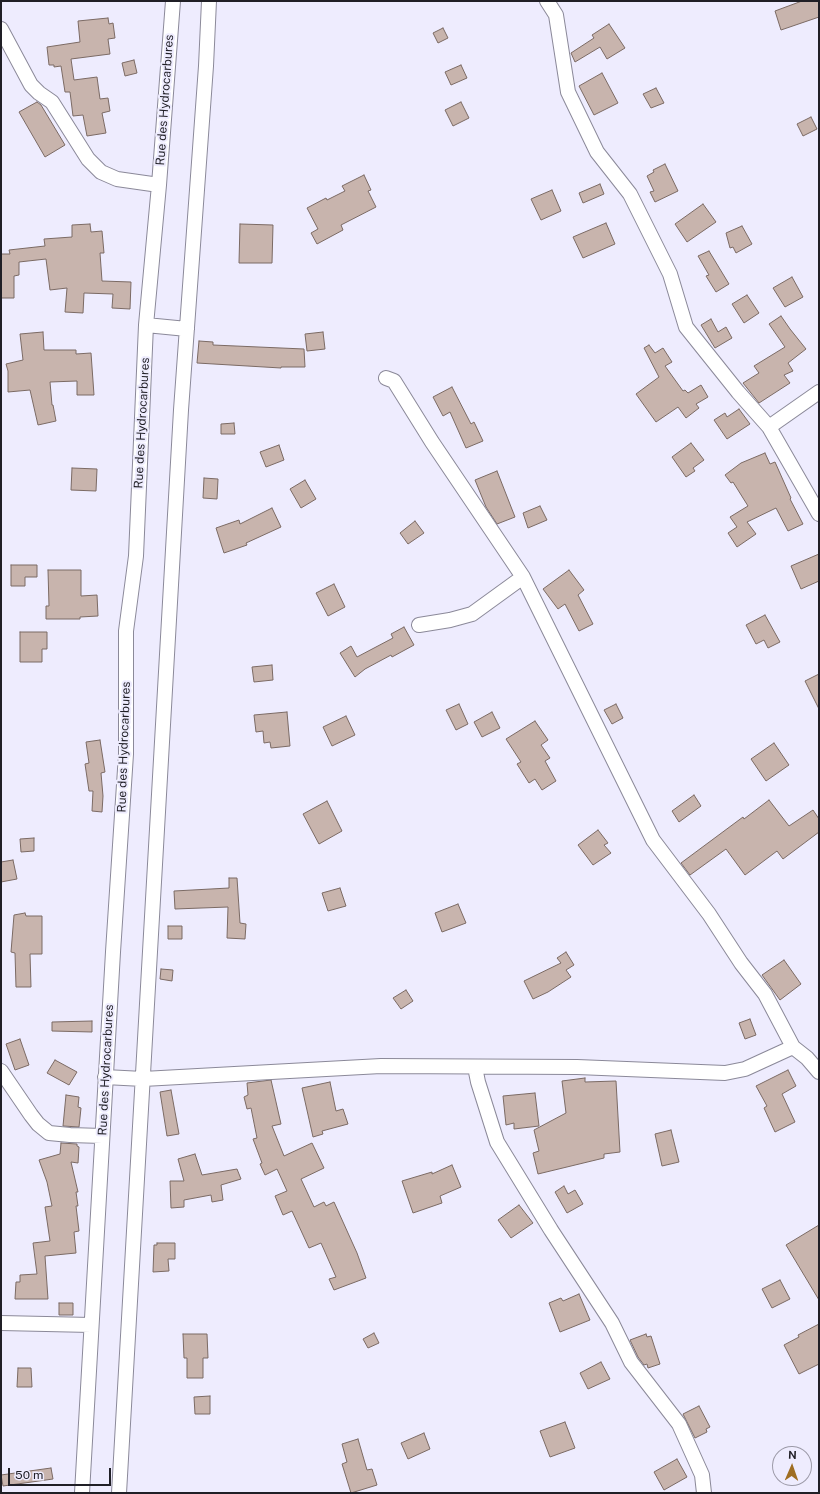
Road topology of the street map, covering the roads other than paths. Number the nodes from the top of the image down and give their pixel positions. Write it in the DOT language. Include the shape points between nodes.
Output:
graph roads {
  1 [pos="173,1"];
  2 [pos="209,1"];
  3 [pos="547,1"];
  4 [pos="1,29"];
  5 [pos="159,185"];
  6 [pos="146,324"];
  7 [pos="187,329"];
  8 [pos="386,378"];
  9 [pos="819,392"];
  10 [pos="769,427"];
  11 [pos="819,514"];
  12 [pos="523,576"];
  13 [pos="419,624"];
  14 [pos="793,1047"];
  15 [pos="475,1067"];
  16 [pos="1,1071"];
  17 [pos="819,1072"];
  18 [pos="105,1077"];
  19 [pos="143,1079"];
  20 [pos="102,1136"];
  21 [pos="1,1323"];
  22 [pos="92,1325"];
  23 [pos="82,1493"];
  24 [pos="120,1493"];
  25 [pos="704,1493"];
  1 -- 5 [label="street, Rue des Hydrocarbures"];
  2 -- 7 [label="street"];
  3 -- 10 [label="street" via="556,14 568,92 597,152 630,194 670,274 686,328"];
  4 -- 5 [label="street" via="31,85 52,102 88,159 101,172 118,179"];
  5 -- 6 [label="street, Rue des Hydrocarbures"];
  6 -- 7 [label="street"];
  6 -- 18 [label="street, Rue des Hydrocarbures" via="136,556 126,631 126,754"];
  7 -- 19 [label="street"];
  8 -- 12 [label="street" via="394,381"];
  9 -- 10 [label="street"];
  10 -- 11 [label="street"];
  12 -- 13 [label="street" via="472,614"];
  12 -- 14 [label="street" via="653,840 765,994"];
  14 -- 15 [label="street" via="745,1069 725,1073 577,1067"];
  14 -- 17 [label="street"];
  15 -- 19 [label="street" via="381,1066"];
  15 -- 25 [label="street" via="497,1142 612,1323 631,1362 679,1424 702,1475"];
  16 -- 20 [label="street" via="31,1115 49,1133"];
  18 -- 19 [label="street"];
  18 -- 20 [label="street, Rue des Hydrocarbures"];
  19 -- 24 [label="street"];
  20 -- 22 [label="street, Rue des Hydrocarbures"];
  21 -- 22 [label="street"];
  22 -- 23 [label="street, Rue des Hydrocarbures"];
}
